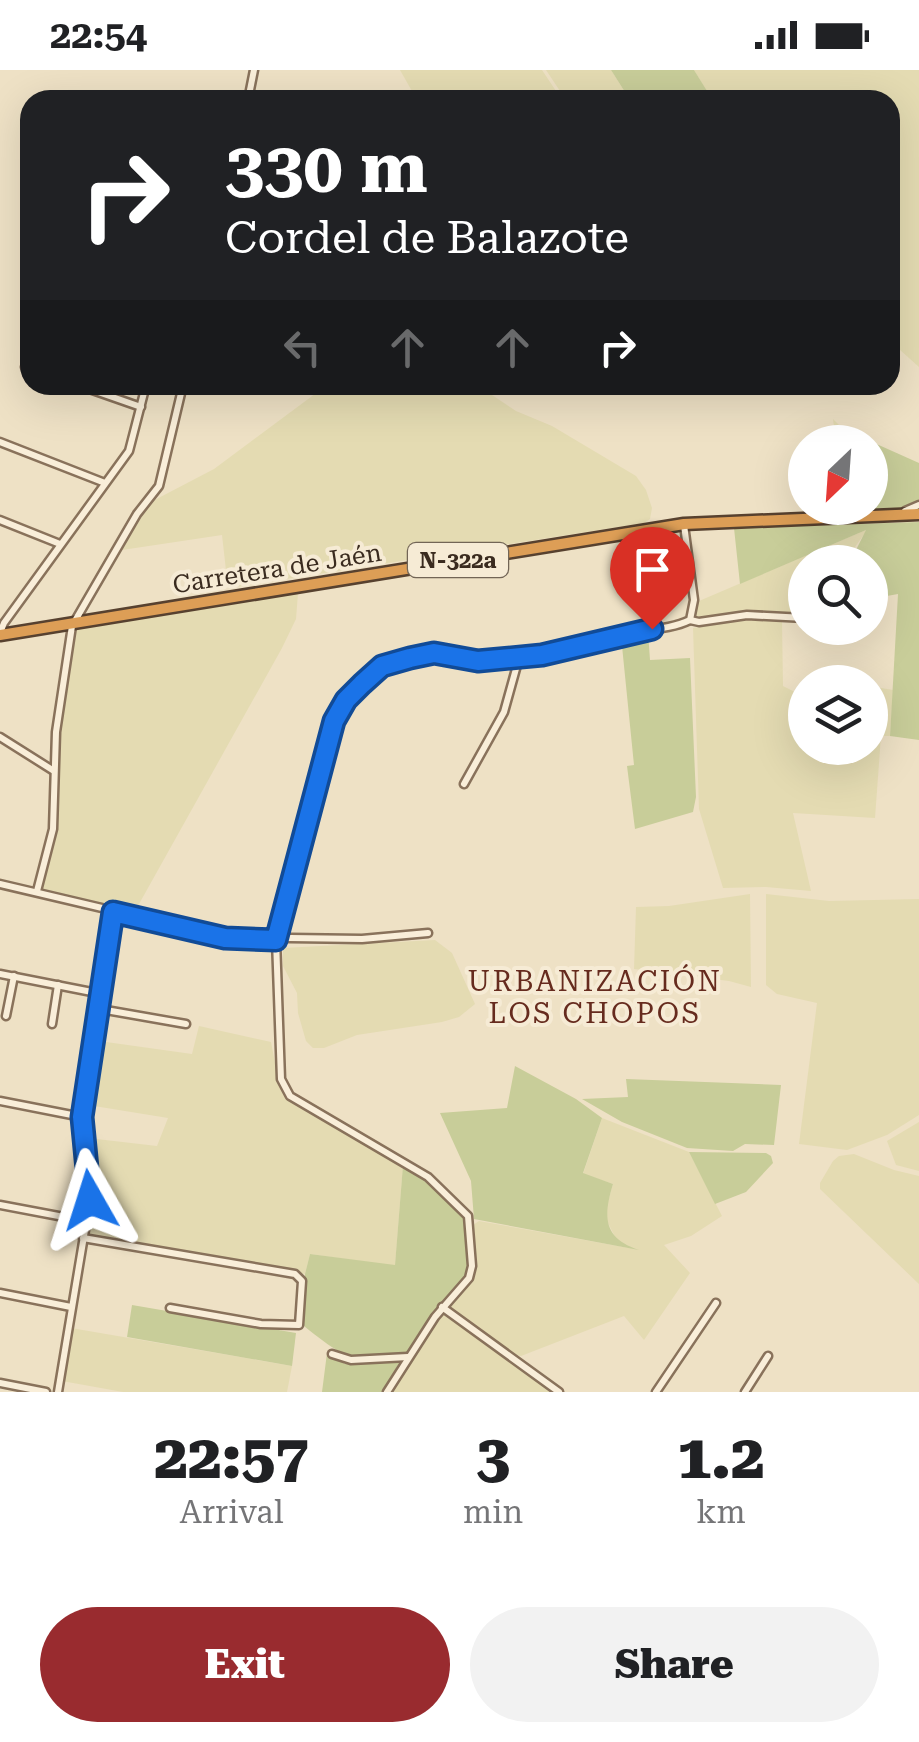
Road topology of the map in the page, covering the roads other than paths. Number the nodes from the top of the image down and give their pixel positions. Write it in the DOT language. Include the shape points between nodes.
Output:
graph roads {
  1 [pos="107,395"];
  2 [pos="144,395"];
  3 [pos="181,395"];
  4 [pos="141,407"];
  5 [pos="0,442"];
  6 [pos="105,483"];
  7 [pos="919,505"];
  8 [pos="888,514"];
  9 [pos="919,514"];
  10 [pos="888,515"];
  11 [pos="788,519"];
  12 [pos="0,520"];
  13 [pos="684,524"];
  14 [pos="60,544"];
  15 [pos="788,616"];
  16 [pos="690,620"];
  17 [pos="74,622"];
  18 [pos="0,634"];
  19 [pos="519,658"];
  20 [pos="0,737"];
  21 [pos="54,770"];
  22 [pos="464,784"];
  23 [pos="0,884"];
  24 [pos="37,891"];
  25 [pos="113,912"];
  26 [pos="428,934"];
  27 [pos="276,940"];
  28 [pos="0,974"];
  29 [pos="14,976"];
  30 [pos="58,985"];
  31 [pos="102,994"];
  32 [pos="100,1009"];
  33 [pos="6,1016"];
  34 [pos="52,1024"];
  35 [pos="186,1024"];
  36 [pos="0,1101"];
  37 [pos="82,1117"];
  38 [pos="0,1205"];
  39 [pos="85,1221"];
  40 [pos="83,1238"];
  41 [pos="0,1293"];
  42 [pos="716,1302"];
  43 [pos="71,1307"];
  44 [pos="442,1307"];
  45 [pos="170,1308"];
  46 [pos="332,1354"];
  47 [pos="768,1356"];
  48 [pos="409,1357"];
  49 [pos="0,1383"];
  50 [pos="46,1392"];
  51 [pos="58,1392"];
  52 [pos="387,1392"];
  53 [pos="559,1392"];
  54 [pos="656,1392"];
  55 [pos="745,1392"];
  1 -- 4 [label="street"];
  2 -- 4 [label="street"];
  3 -- 17 [label="street" via="159,486"];
  4 -- 6 [label="street" via="129,451"];
  5 -- 6 [label="street"];
  6 -- 14 [label="street"];
  7 -- 8 [label="street"];
  9 -- 10 [label="highway, Carretera de Jaén / N-322a"];
  11 -- 13 [label="highway, Carretera de Jaén / N-322a"];
  12 -- 14 [label="street"];
  13 -- 16 [label="street" via="694,600"];
  13 -- 17 [label="highway, Carretera de Jaén / N-322a"];
  14 -- 18 [label="street"];
  15 -- 16 [label="street"];
  16 -- 19 [label="street"];
  17 -- 18 [label="highway, Carretera de Jaén / N-322a"];
  17 -- 21 [label="street"];
  19 -- 22 [label="street" via="504,712"];
  19 -- 27 [label="street" via="410,658 382,666 346,700 334,721"];
  20 -- 21 [label="street"];
  21 -- 24 [label="street" via="53,829"];
  23 -- 24 [label="street"];
  24 -- 25 [label="street"];
  25 -- 27 [label="street" via="225,938"];
  25 -- 31 [label="street"];
  26 -- 27 [label="street"];
  27 -- 44 [label="street" via="284,1088 428,1177 468,1216 471,1272"];
  28 -- 29 [label="street"];
  29 -- 30 [label="street"];
  29 -- 33 [label="street"];
  30 -- 31 [label="street"];
  30 -- 34 [label="street"];
  31 -- 32 [label="street"];
  32 -- 35 [label="street"];
  32 -- 37 [label="street"];
  36 -- 37 [label="street"];
  37 -- 39 [label="street" via="90,1186"];
  38 -- 39 [label="street"];
  39 -- 40 [label="street"];
  40 -- 43 [label="street"];
  40 -- 45 [label="street" via="295,1274 302,1281 299,1325"];
  41 -- 43 [label="street"];
  42 -- 54 [label="street"];
  43 -- 51 [label="street"];
  44 -- 48 [label="street"];
  44 -- 53 [label="street"];
  46 -- 48 [label="street" via="350,1360"];
  47 -- 55 [label="street"];
  48 -- 52 [label="street"];
  49 -- 50 [label="street"];
}
